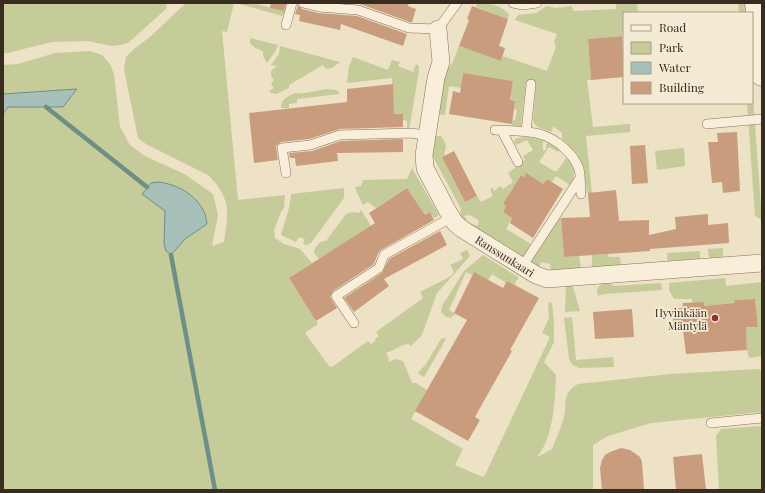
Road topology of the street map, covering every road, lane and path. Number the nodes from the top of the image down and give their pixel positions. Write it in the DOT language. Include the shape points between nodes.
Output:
graph roads {
  1 [pos="292,3"];
  2 [pos="303,3"];
  3 [pos="457,3"];
  4 [pos="514,3"];
  5 [pos="537,3"];
  6 [pos="756,3"];
  7 [pos="286,25"];
  8 [pos="438,29"];
  9 [pos="762,75"];
  10 [pos="530,84"];
  11 [pos="762,119"];
  12 [pos="707,124"];
  13 [pos="526,132"];
  14 [pos="427,136"];
  15 [pos="518,162"];
  16 [pos="286,173"];
  17 [pos="580,178"];
  18 [pos="581,194"];
  19 [pos="453,219"];
  20 [pos="762,263"];
  21 [pos="522,267"];
  22 [pos="354,322"];
  23 [pos="762,418"];
  24 [pos="711,423"];
  1 -- 7 [label="lane"];
  2 -- 8 [label="lane" via="318,7 358,10 409,28"];
  3 -- 8 [label="lane"];
  4 -- 5 [label="lane"];
  6 -- 9 [label="street"];
  8 -- 14 [label="street, Ranssunkaari" via="441,62"];
  10 -- 13 [label="lane"];
  11 -- 12 [label="lane"];
  13 -- 15 [label="lane" via="498,131"];
  13 -- 17 [label="lane" via="543,134 560,144 572,155 579,169"];
  14 -- 16 [label="lane" via="412,133 340,135 310,145 282,148"];
  14 -- 19 [label="street, Ranssunkaari" via="425,168"];
  17 -- 18 [label="lane"];
  17 -- 21 [label="lane"];
  19 -- 21 [label="street, Ranssunkaari" via="462,229"];
  19 -- 22 [label="lane" via="384,255 379,268 336,296"];
  20 -- 21 [label="street, Ranssunkaari" via="547,279"];
  23 -- 24 [label="lane"];
}
